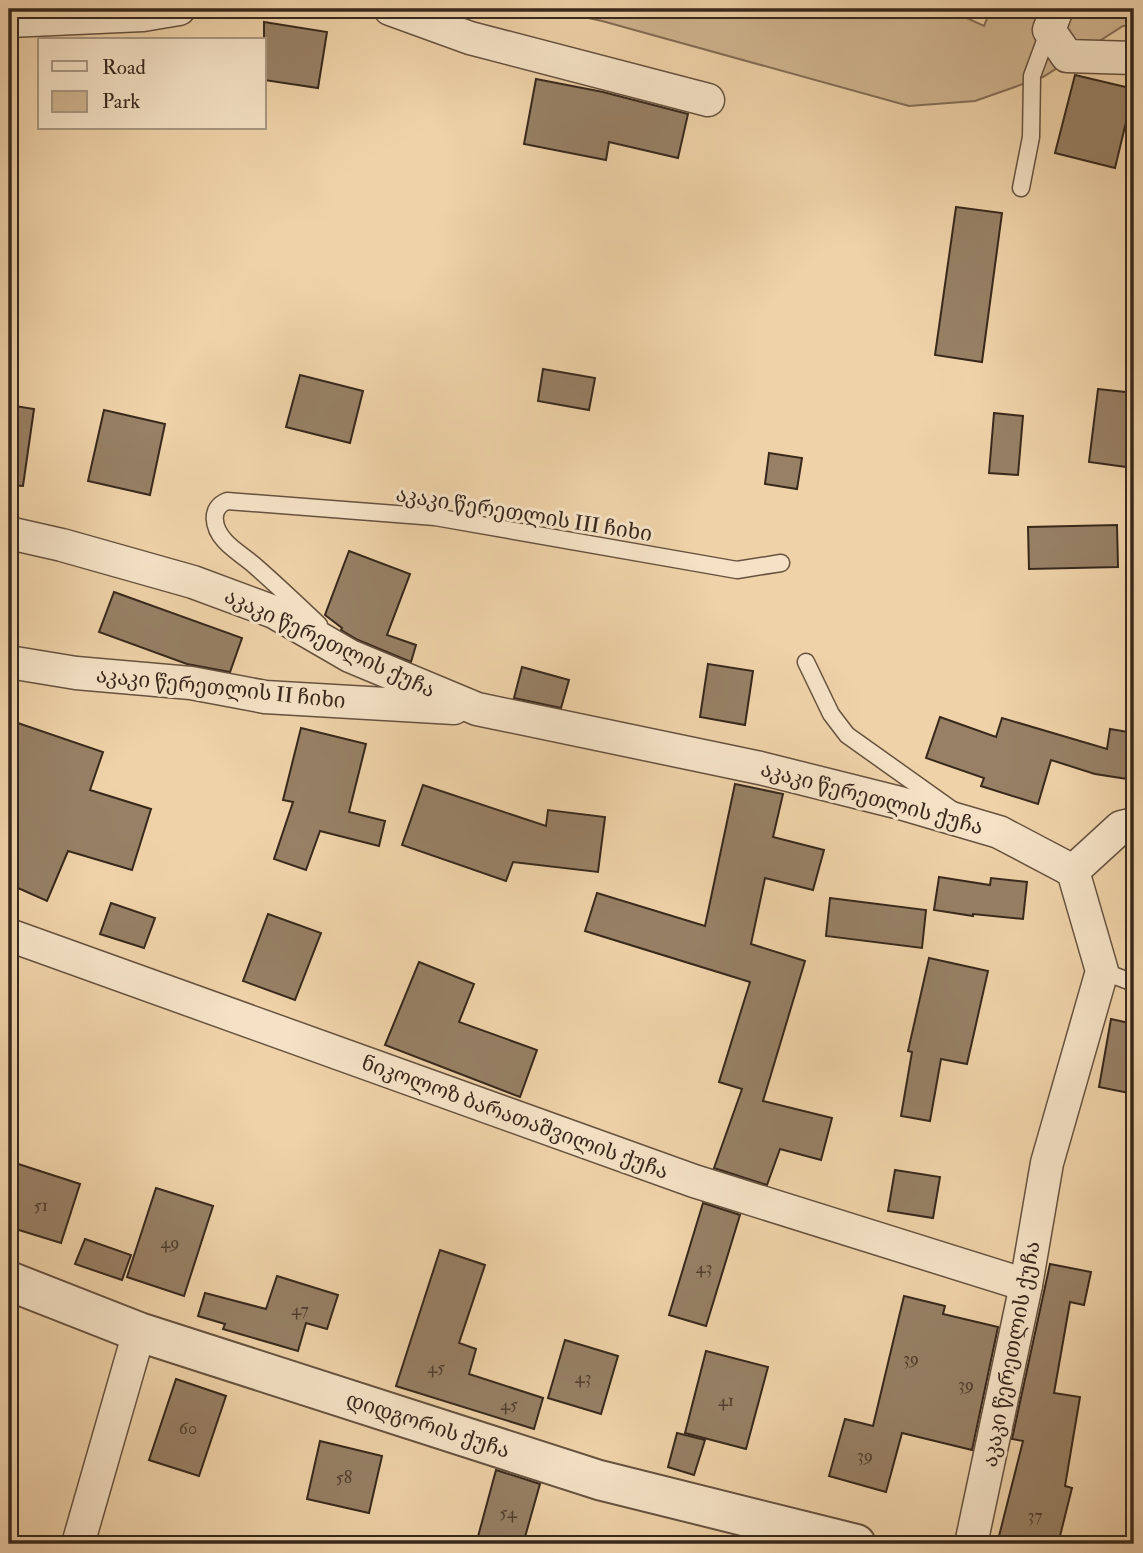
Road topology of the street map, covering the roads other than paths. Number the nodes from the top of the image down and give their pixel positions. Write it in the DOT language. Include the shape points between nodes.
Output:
graph roads {
  1 [pos="179,9"];
  2 [pos="390,9"];
  3 [pos="1053,20"];
  4 [pos="10,27"];
  5 [pos="1134,58"];
  6 [pos="708,100"];
  7 [pos="1021,188"];
  8 [pos="14,532"];
  9 [pos="781,563"];
  10 [pos="351,656"];
  11 [pos="9,662"];
  12 [pos="806,662"];
  13 [pos="477,709"];
  14 [pos="973,824"];
  15 [pos="1134,824"];
  16 [pos="1073,871"];
  17 [pos="9,935"];
  18 [pos="1102,971"];
  19 [pos="1134,983"];
  20 [pos="9,1281"];
  21 [pos="1026,1285"];
  22 [pos="139,1332"];
  23 [pos="78,1544"];
  24 [pos="856,1544"];
  25 [pos="971,1544"];
  1 -- 4 [label="street"];
  2 -- 6 [label="street" via="470,37"];
  3 -- 5 [label="street" via="1067,56"];
  3 -- 7 [label="lane" via="1032,76 1031,137"];
  8 -- 10 [label="street, აკაკი წერეთლის ქუჩა" via="193,582 274,612"];
  9 -- 10 [label="lane, აკაკი წერეთლის III ჩიხი" via="737,569 435,517 226,500 218,504 216,526 224,540"];
  10 -- 13 [label="street, აკაკი წერეთლის ქუჩა"];
  11 -- 13 [label="street, აკაკი წერეთლის II ჩიხი" via="191,683 265,697"];
  12 -- 14 [label="lane" via="831,715 847,735"];
  13 -- 14 [label="street, აკაკი წერეთლის ქუჩა" via="760,768"];
  14 -- 16 [label="street, აკაკი წერეთლის ქუჩა" via="999,832"];
  15 -- 16 [label="street" via="1121,827"];
  16 -- 18 [label="street"];
  17 -- 21 [label="street, ნიკოლოზ ბარათაშვილის ქუჩა" via="694,1181"];
  18 -- 19 [label="lane"];
  18 -- 21 [label="street, აკაკი წერეთლის ქუჩა" via="1047,1163"];
  20 -- 22 [label="street, დიდგორის ქუჩა"];
  21 -- 25 [label="street, აკაკი წერეთლის ქუჩა"];
  22 -- 23 [label="street"];
  22 -- 24 [label="street, დიდგორის ქუჩა" via="599,1480"];
}
